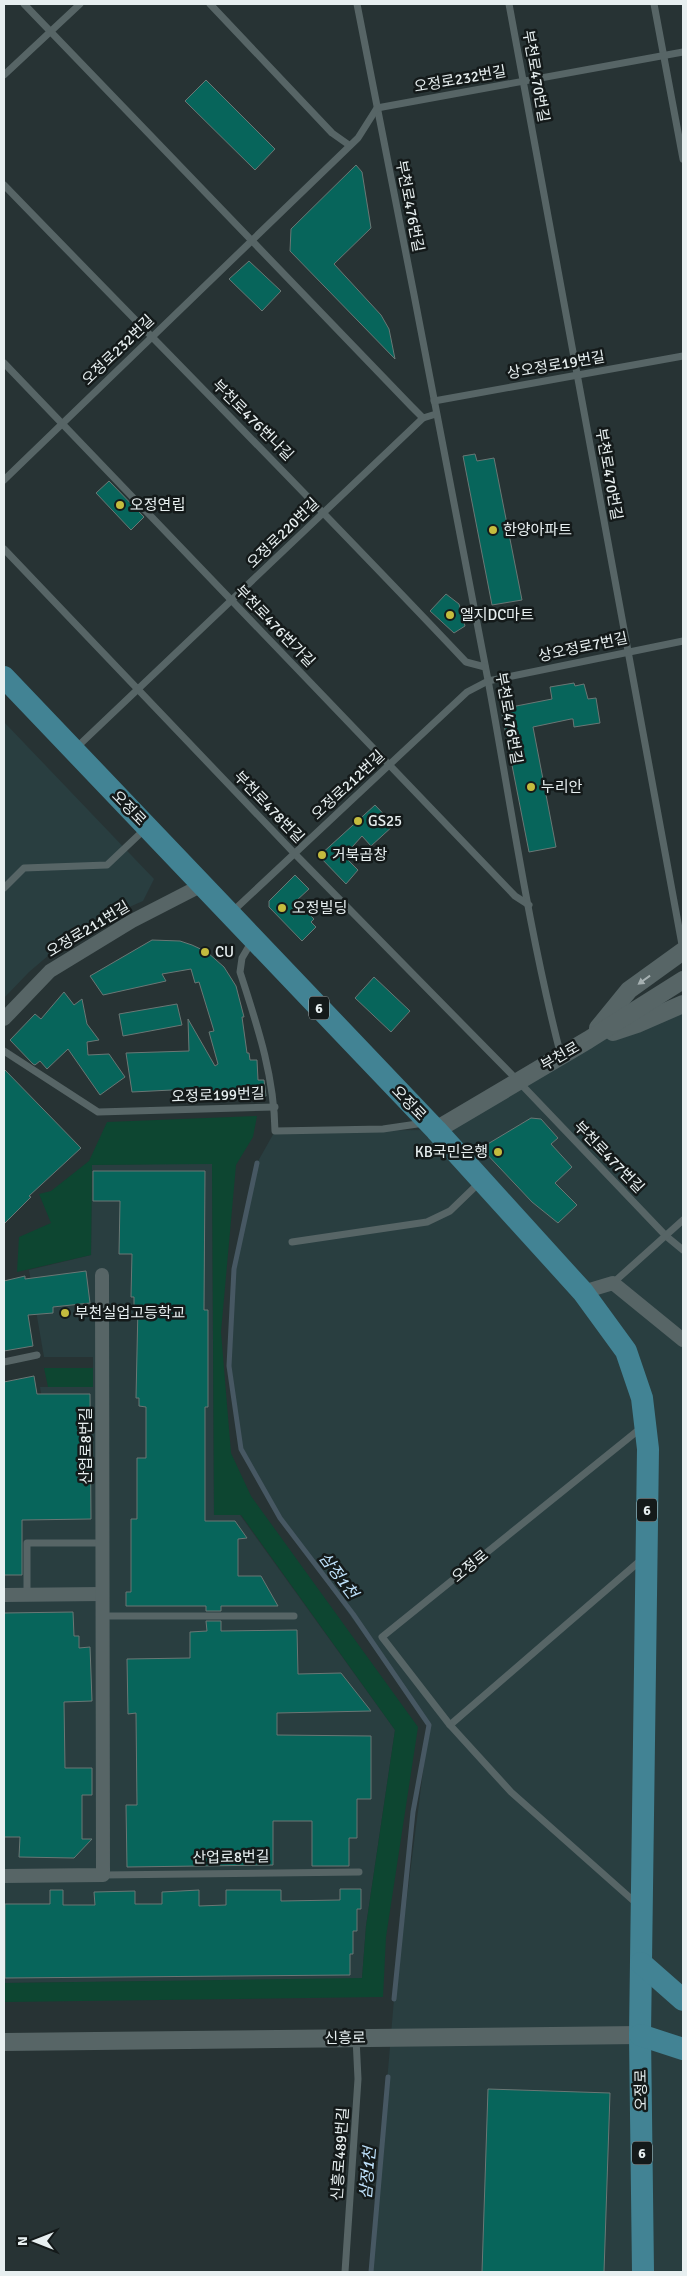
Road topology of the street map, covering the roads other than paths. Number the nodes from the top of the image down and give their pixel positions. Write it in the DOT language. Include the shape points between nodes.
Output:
graph roads {
  1 [pos="24,4"];
  2 [pos="80,4"];
  3 [pos="210,4"];
  4 [pos="357,4"];
  5 [pos="508,4"];
  6 [pos="654,4"];
  7 [pos="51,31"];
  8 [pos="683,52"];
  9 [pos="664,55"];
  10 [pos="4,75"];
  11 [pos="523,82"];
  12 [pos="377,108"];
  13 [pos="349,145"];
  14 [pos="683,159"];
  15 [pos="4,185"];
  16 [pos="251,241"];
  17 [pos="151,337"];
  18 [pos="683,356"];
  19 [pos="4,362"];
  20 [pos="577,375"];
  21 [pos="434,401"];
  22 [pos="436,414"];
  23 [pos="423,418"];
  24 [pos="61,424"];
  25 [pos="4,480"];
  26 [pos="324,512"];
  27 [pos="4,549"];
  28 [pos="232,600"];
  29 [pos="683,640"];
  30 [pos="628,652"];
  31 [pos="486,667"];
  32 [pos="4,677"];
  33 [pos="488,681"];
  34 [pos="138,689"];
  35 [pos="74,750"];
  36 [pos="390,765"];
  37 [pos="147,827"];
  38 [pos="295,854"];
  39 [pos="202,885"];
  40 [pos="4,888"];
  41 [pos="529,905"];
  42 [pos="230,914"];
  43 [pos="253,939"];
  44 [pos="683,950"];
  45 [pos="683,980"];
  46 [pos="683,1004"];
  47 [pos="4,1019"];
  48 [pos="588,1040"];
  49 [pos="4,1050"];
  50 [pos="561,1056"];
  51 [pos="518,1080"];
  52 [pos="275,1107"];
  53 [pos="432,1126"];
  54 [pos="482,1180"];
  55 [pos="683,1220"];
  56 [pos="666,1236"];
  57 [pos="292,1242"];
  58 [pos="683,1250"];
  59 [pos="102,1275"];
  60 [pos="613,1283"];
  61 [pos="583,1292"];
  62 [pos="683,1340"];
  63 [pos="37,1356"];
  64 [pos="4,1362"];
  65 [pos="645,1425"];
  66 [pos="102,1543"];
  67 [pos="646,1556"];
  68 [pos="4,1594"];
  69 [pos="27,1594"];
  70 [pos="102,1594"];
  71 [pos="102,1616"];
  72 [pos="294,1616"];
  73 [pos="450,1724"];
  74 [pos="360,1872"];
  75 [pos="103,1875"];
  76 [pos="4,1876"];
  77 [pos="642,1907"];
  78 [pos="641,1963"];
  79 [pos="683,2000"];
  80 [pos="640,2035"];
  81 [pos="356,2038"];
  82 [pos="4,2042"];
  83 [pos="683,2049"];
  84 [pos="345,2272"];
  85 [pos="643,2272"];
  1 -- 7 [label="lane"];
  2 -- 7 [label="lane"];
  3 -- 13 [label="lane" via="332,132"];
  4 -- 12 [label="lane, 부천로476번길"];
  5 -- 11 [label="lane, 부천로470번길"];
  6 -- 9 [label="lane"];
  7 -- 10 [label="lane"];
  7 -- 16 [label="lane"];
  8 -- 9 [label="lane, 오정로232번길"];
  9 -- 11 [label="lane, 오정로232번길"];
  9 -- 14 [label="lane"];
  11 -- 12 [label="lane, 오정로232번길"];
  11 -- 20 [label="lane, 부천로470번길"];
  12 -- 13 [label="lane, 오정로232번길" via="358,138"];
  12 -- 21 [label="lane, 부천로476번길"];
  13 -- 16 [label="lane, 오정로232번길"];
  15 -- 17 [label="lane, 부천로476번나길"];
  16 -- 17 [label="lane, 오정로232번길"];
  16 -- 23 [label="lane"];
  17 -- 24 [label="lane, 오정로232번길"];
  17 -- 26 [label="lane, 부천로476번나길"];
  18 -- 20 [label="lane, 상오정로19번길"];
  19 -- 24 [label="lane, 부천로476번가길"];
  20 -- 21 [label="lane, 상오정로19번길"];
  20 -- 30 [label="lane, 부천로470번길"];
  21 -- 22 [label="lane, 부천로476번길"];
  22 -- 23 [label="lane"];
  22 -- 31 [label="lane, 부천로476번길"];
  23 -- 26 [label="lane, 오정로220번길"];
  24 -- 25 [label="lane, 오정로232번길"];
  24 -- 28 [label="lane, 부천로476번가길"];
  26 -- 28 [label="lane, 오정로220번길"];
  26 -- 31 [label="lane, 부천로476번나길" via="466,662"];
  27 -- 34 [label="lane, 부천로478번길"];
  28 -- 34 [label="lane, 오정로220번길"];
  28 -- 36 [label="lane, 부천로476번가길"];
  29 -- 30 [label="lane, 상오정로7번길"];
  30 -- 33 [label="lane, 상오정로7번길"];
  30 -- 44 [label="lane, 부천로470번길"];
  31 -- 33 [label="lane, 부천로476번길"];
  32 -- 35 [label="main road, 오정로 / 6"];
  33 -- 36 [label="lane, 오정로212번길" via="467,692"];
  33 -- 41 [label="lane, 부천로476번길"];
  34 -- 35 [label="lane, 오정로220번길"];
  34 -- 38 [label="lane, 부천로478번길"];
  35 -- 37 [label="main road, 오정로 / 6"];
  36 -- 38 [label="lane, 오정로212번길"];
  36 -- 41 [label="lane, 부천로476번가길" via="515,896"];
  37 -- 39 [label="main road, 오정로 / 6"];
  37 -- 40 [label="lane" via="107,865 24,868"];
  38 -- 42 [label="lane, 오정로212번길"];
  38 -- 51 [label="lane, 부천로478번길"];
  39 -- 42 [label="main road, 오정로 / 6"];
  39 -- 47 [label="street, 오정로211번길" via="132,921 50,971"];
  41 -- 50 [label="lane, 부천로476번길"];
  42 -- 43 [label="main road, 오정로 / 6"];
  43 -- 52 [label="lane" via="242,958 240,972 268,1062"];
  43 -- 53 [label="main road, 오정로 / 6"];
  44 -- 48 [label="street, one-way" via="629,990"];
  45 -- 48 [label="street, 부천로"];
  46 -- 48 [label="street"];
  48 -- 50 [label="street, 부천로"];
  49 -- 52 [label="lane, 오정로199번길" via="98,1112"];
  50 -- 51 [label="street, 부천로"];
  51 -- 53 [label="street, 부천로"];
  51 -- 56 [label="lane, 부천로477번길"];
  52 -- 53 [label="lane, 오정로199번길" via="275,1131"];
  53 -- 54 [label="main road, 오정로 / 6"];
  54 -- 57 [label="lane" via="450,1210 426,1222"];
  54 -- 61 [label="main road, 오정로 / 6"];
  55 -- 56 [label="lane"];
  56 -- 58 [label="lane, 부천로477번길"];
  56 -- 60 [label="lane"];
  59 -- 66 [label="street, 산업로8번길"];
  60 -- 61 [label="street"];
  60 -- 62 [label="street"];
  61 -- 65 [label="main road, 오정로 / 6" via="626,1351 642,1398"];
  63 -- 64 [label="lane"];
  65 -- 67 [label="main road, 오정로 / 6" via="648,1448"];
  65 -- 73 [label="lane, 오정로" via="382,1637"];
  66 -- 69 [label="lane" via="27,1543"];
  66 -- 70 [label="street, 산업로8번길"];
  67 -- 73 [label="lane"];
  67 -- 77 [label="main road, 오정로 / 6"];
  68 -- 69 [label="street"];
  69 -- 70 [label="street"];
  70 -- 71 [label="street, 산업로8번길"];
  71 -- 72 [label="lane"];
  71 -- 75 [label="street, 산업로8번길"];
  73 -- 77 [label="lane, 오정로" via="511,1792"];
  74 -- 75 [label="lane, 산업로8번길"];
  75 -- 76 [label="street, 산업로8번길"];
  77 -- 78 [label="main road, 오정로 / 6"];
  78 -- 79 [label="main road"];
  78 -- 80 [label="main road, 오정로 / 6"];
  80 -- 81 [label="street, 신흥로"];
  80 -- 83 [label="main road, 신흥로"];
  80 -- 85 [label="main road, 오정로 / 6"];
  81 -- 82 [label="street, 신흥로"];
  81 -- 84 [label="lane, 신흥로489번길" via="358,2079"];
}
